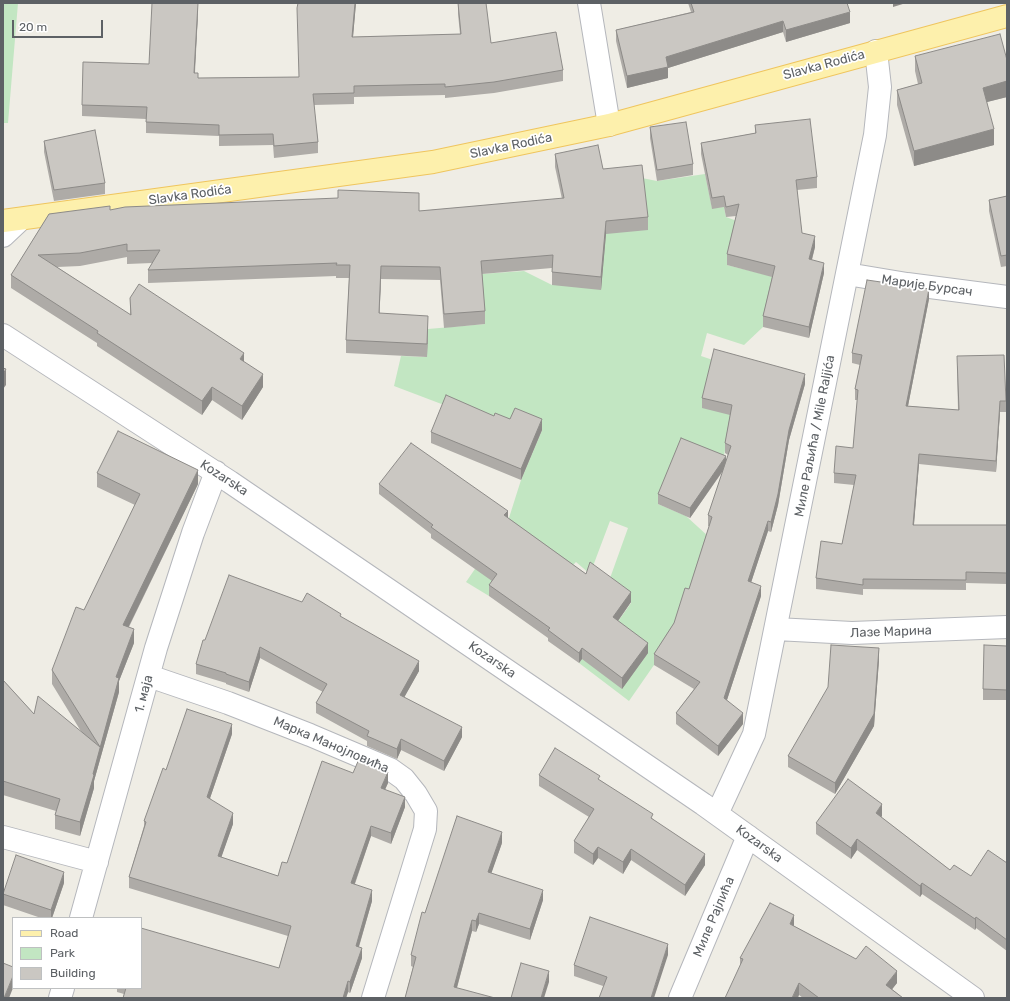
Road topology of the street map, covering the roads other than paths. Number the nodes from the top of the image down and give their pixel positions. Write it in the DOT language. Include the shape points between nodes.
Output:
graph roads {
  1 [pos="589,3"];
  2 [pos="1007,16"];
  3 [pos="876,51"];
  4 [pos="608,125"];
  5 [pos="12,221"];
  6 [pos="3,236"];
  7 [pos="847,274"];
  8 [pos="1007,297"];
  9 [pos="6,336"];
  10 [pos="216,472"];
  11 [pos="1007,627"];
  12 [pos="776,629"];
  13 [pos="149,676"];
  14 [pos="717,814"];
  15 [pos="748,836"];
  16 [pos="3,837"];
  17 [pos="97,862"];
  18 [pos="81,917"];
  19 [pos="373,998"];
  20 [pos="680,998"];
  21 [pos="973,998"];
  1 -- 4 [label="street"];
  2 -- 3 [label="main road, Slavka Rodića"];
  3 -- 4 [label="main road, Slavka Rodića"];
  3 -- 7 [label="street, Миле Раљића / Mile Raljića" via="880,87 875,135"];
  4 -- 5 [label="main road, Slavka Rodića" via="432,162"];
  5 -- 6 [label="street"];
  7 -- 8 [label="street, Марије Бурсач"];
  7 -- 12 [label="street, Миле Раљића / Mile Raljića"];
  9 -- 10 [label="street, Kozarska"];
  10 -- 13 [label="street, 1. маја" via="191,541"];
  10 -- 14 [label="street, Kozarska"];
  11 -- 12 [label="street, Лазе Марина" via="852,634"];
  12 -- 14 [label="street, Миле Раљића / Mile Raljića" via="754,734"];
  13 -- 17 [label="street, 1. маја"];
  13 -- 19 [label="street, Марка Манојловића" via="236,706 390,769 404,779 416,794 426,811 425,830"];
  14 -- 15 [label="street, Kozarska"];
  15 -- 20 [label="street, Миле Рајлића"];
  15 -- 21 [label="street, Kozarska"];
  16 -- 17 [label="street"];
  17 -- 18 [label="street, 1. маја"];
}
